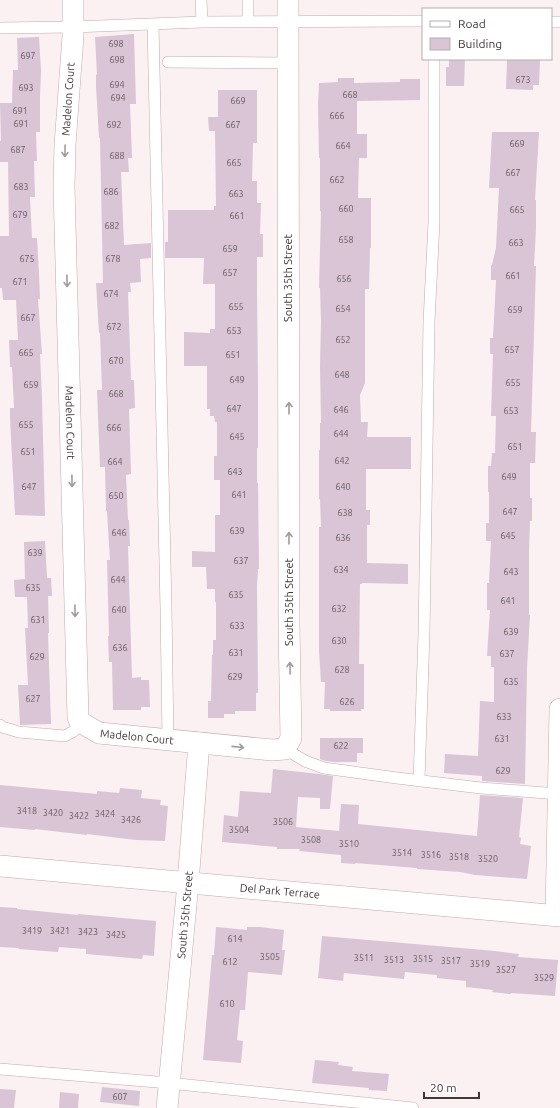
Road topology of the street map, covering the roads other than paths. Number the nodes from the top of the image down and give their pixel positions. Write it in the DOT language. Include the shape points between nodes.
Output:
graph roads {
  1 [pos="73,0"];
  2 [pos="201,0"];
  3 [pos="248,0"];
  4 [pos="288,0"];
  5 [pos="248,21"];
  6 [pos="288,21"];
  7 [pos="422,21"];
  8 [pos="202,22"];
  9 [pos="152,24"];
  10 [pos="73,27"];
  11 [pos="0,28"];
  12 [pos="434,60"];
  13 [pos="168,62"];
  14 [pos="288,63"];
  15 [pos="560,709"];
  16 [pos="80,722"];
  17 [pos="0,725"];
  18 [pos="168,740"];
  19 [pos="199,743"];
  20 [pos="285,749"];
  21 [pos="419,781"];
  22 [pos="558,794"];
  23 [pos="0,866"];
  24 [pos="188,883"];
  25 [pos="558,916"];
  26 [pos="0,1069"];
  27 [pos="169,1083"];
  28 [pos="167,1108"];
  29 [pos="413,1108"];
  1 -- 10 [label="street, Madelon Court"];
  2 -- 8 [label="lane"];
  3 -- 5 [label="lane"];
  4 -- 6 [label="street, South 35th Street"];
  5 -- 6 [label="lane"];
  5 -- 8 [label="lane"];
  6 -- 7 [label="lane"];
  6 -- 14 [label="street, South 35th Street"];
  8 -- 9 [label="lane"];
  9 -- 10 [label="lane"];
  9 -- 18 [label="lane"];
  10 -- 11 [label="lane"];
  10 -- 16 [label="street, Madelon Court, one-way" via="64,187"];
  12 -- 21 [label="lane" via="434,222 429,322"];
  13 -- 14 [label="lane"];
  20 -- 14 [label="street, South 35th Street, one-way" via="291,738"];
  15 -- 22 [label="street"];
  16 -- 17 [label="lane" via="74,731 65,736 19,732"];
  16 -- 18 [label="street, Madelon Court" via="99,733"];
  18 -- 19 [label="street, Madelon Court"];
  19 -- 20 [label="street, one-way"];
  19 -- 24 [label="street, South 35th Street"];
  20 -- 21 [label="lane" via="305,761 324,768"];
  21 -- 22 [label="lane"];
  22 -- 25 [label="street"];
  23 -- 24 [label="street, Del Park Terrace"];
  24 -- 25 [label="street, Del Park Terrace"];
  24 -- 27 [label="street, South 35th Street"];
  26 -- 27 [label="lane"];
  27 -- 28 [label="street, South 35th Street"];
  27 -- 29 [label="lane"];
}
